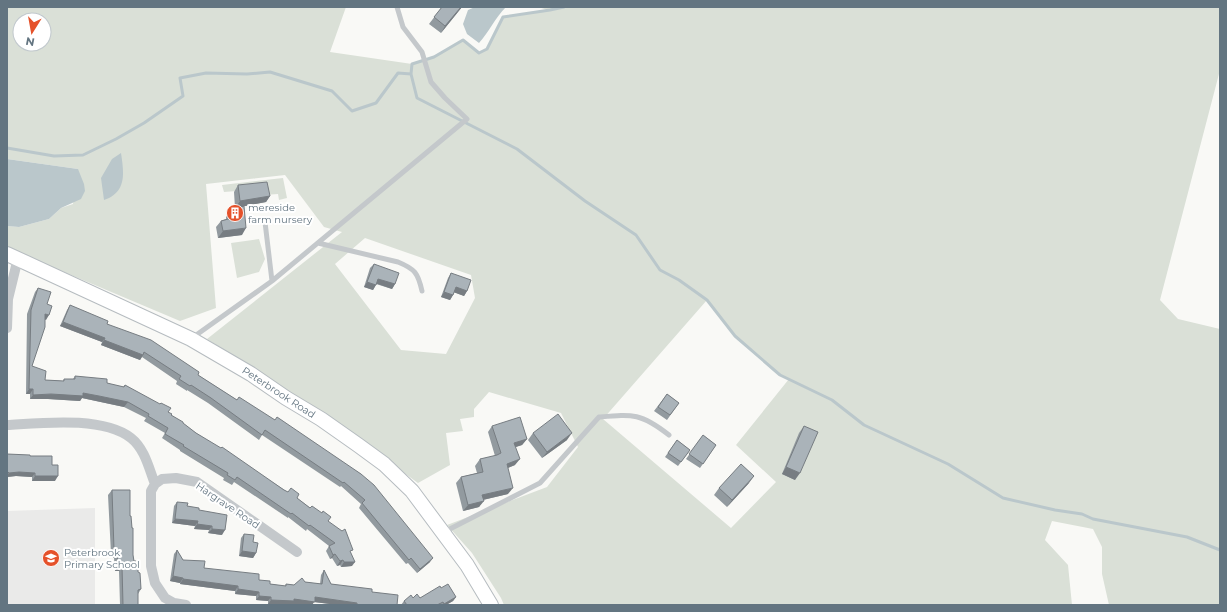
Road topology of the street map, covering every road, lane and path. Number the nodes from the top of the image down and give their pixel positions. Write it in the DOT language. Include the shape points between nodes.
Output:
graph roads {
  1 [pos="397,7"];
  2 [pos="265,222"];
  3 [pos="318,242"];
  4 [pos="12,256"];
  5 [pos="272,281"];
  6 [pos="422,291"];
  7 [pos="7,328"];
  8 [pos="191,339"];
  9 [pos="7,425"];
  10 [pos="669,435"];
  11 [pos="155,484"];
  12 [pos="443,533"];
  13 [pos="297,552"];
  14 [pos="174,604"];
  15 [pos="490,604"];
  16 [pos="186,605"];
  1 -- 3 [label="lane" via="403,27 422,52 431,82 466,119"];
  2 -- 5 [label="lane"];
  3 -- 5 [label="lane"];
  3 -- 6 [label="lane" via="408,266 414,270"];
  4 -- 7 [label="street"];
  4 -- 8 [label="street, Peterbrook Road"];
  5 -- 8 [label="lane"];
  8 -- 12 [label="street, Peterbrook Road" via="321,419 384,464 412,491"];
  9 -- 11 [label="street" via="81,423 112,428 132,438 143,453"];
  10 -- 12 [label="lane" via="638,416 599,417 540,483"];
  11 -- 13 [label="street, Hargrave Road" via="162,479 176,478 197,482"];
  11 -- 14 [label="street" via="151,491 151,566 155,583 165,598"];
  12 -- 15 [label="street, Peterbrook Road" via="467,565"];
  14 -- 16 [label="street"];
}
